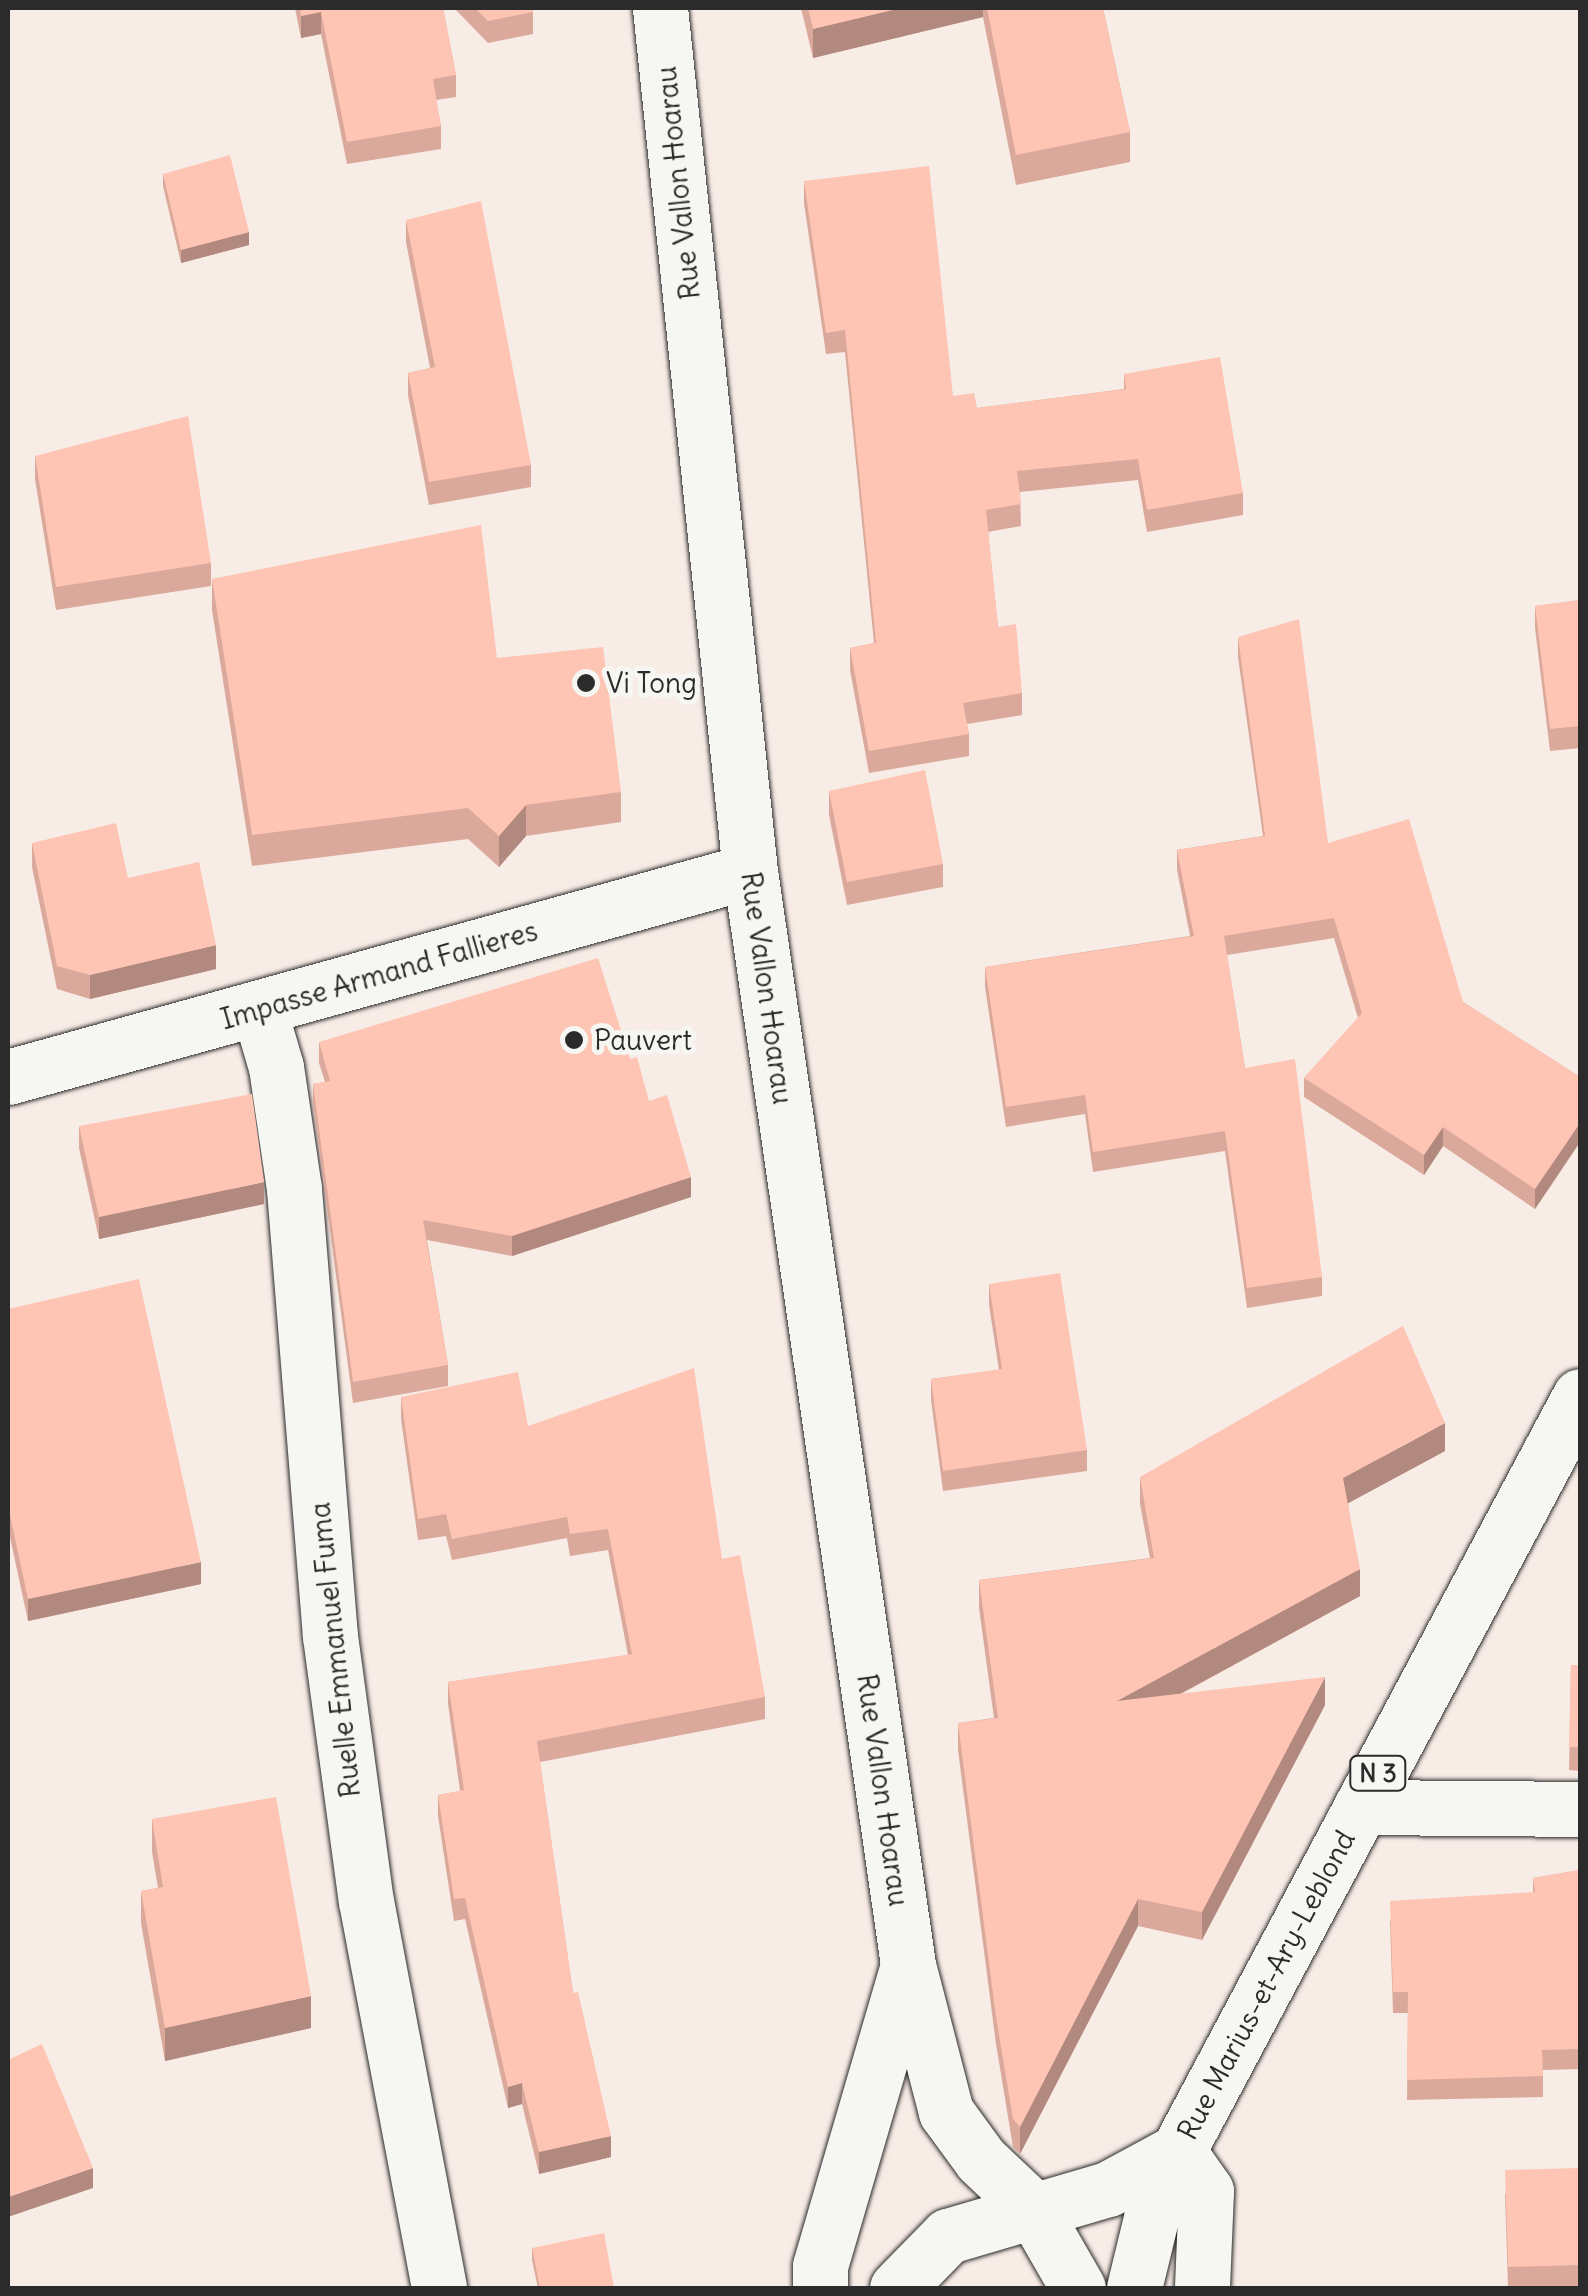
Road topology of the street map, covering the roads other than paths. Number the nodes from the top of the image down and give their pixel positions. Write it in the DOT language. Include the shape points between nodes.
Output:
graph roads {
  1 [pos="660,8"];
  2 [pos="750,872"];
  3 [pos="259,1009"];
  4 [pos="8,1077"];
  5 [pos="1580,1396"];
  6 [pos="1361,1807"];
  7 [pos="1580,1809"];
  8 [pos="908,1965"];
  9 [pos="1178,2151"];
  10 [pos="1032,2208"];
  11 [pos="440,2288"];
  12 [pos="820,2288"];
  13 [pos="896,2288"];
  14 [pos="1078,2288"];
  15 [pos="1134,2288"];
  16 [pos="1202,2288"];
  1 -- 2 [label="street, Rue Vallon Hoarau"];
  2 -- 3 [label="street, Impasse Armand Fallieres"];
  2 -- 8 [label="street, Rue Vallon Hoarau"];
  3 -- 4 [label="street, Impasse Armand Fallieres"];
  3 -- 11 [label="street, Ruelle Emmanuel Fuma" via="276,1066 294,1189 330,1636 366,1902"];
  5 -- 6 [label="street, Rue Marius-et-Ary-Leblond / N 3"];
  6 -- 7 [label="street"];
  6 -- 9 [label="street, Rue Marius-et-Ary-Leblond / N 3"];
  8 -- 10 [label="street, Rue Vallon Hoarau" via="946,2112 981,2160"];
  8 -- 12 [label="street, Rue Vallon Hoarau" via="820,2266"];
  9 -- 10 [label="street, Rue Marius-et-Ary-Leblond" via="1108,2189"];
  9 -- 15 [label="street, Rue Marius-et-Ary-Leblond / N 3" via="1151,2218"];
  9 -- 16 [label="street" via="1206,2191"];
  10 -- 13 [label="street, Rue Marius-et-Ary-Leblond" via="948,2236"];
  10 -- 14 [label="street, Rue Vallon Hoarau"];
}
